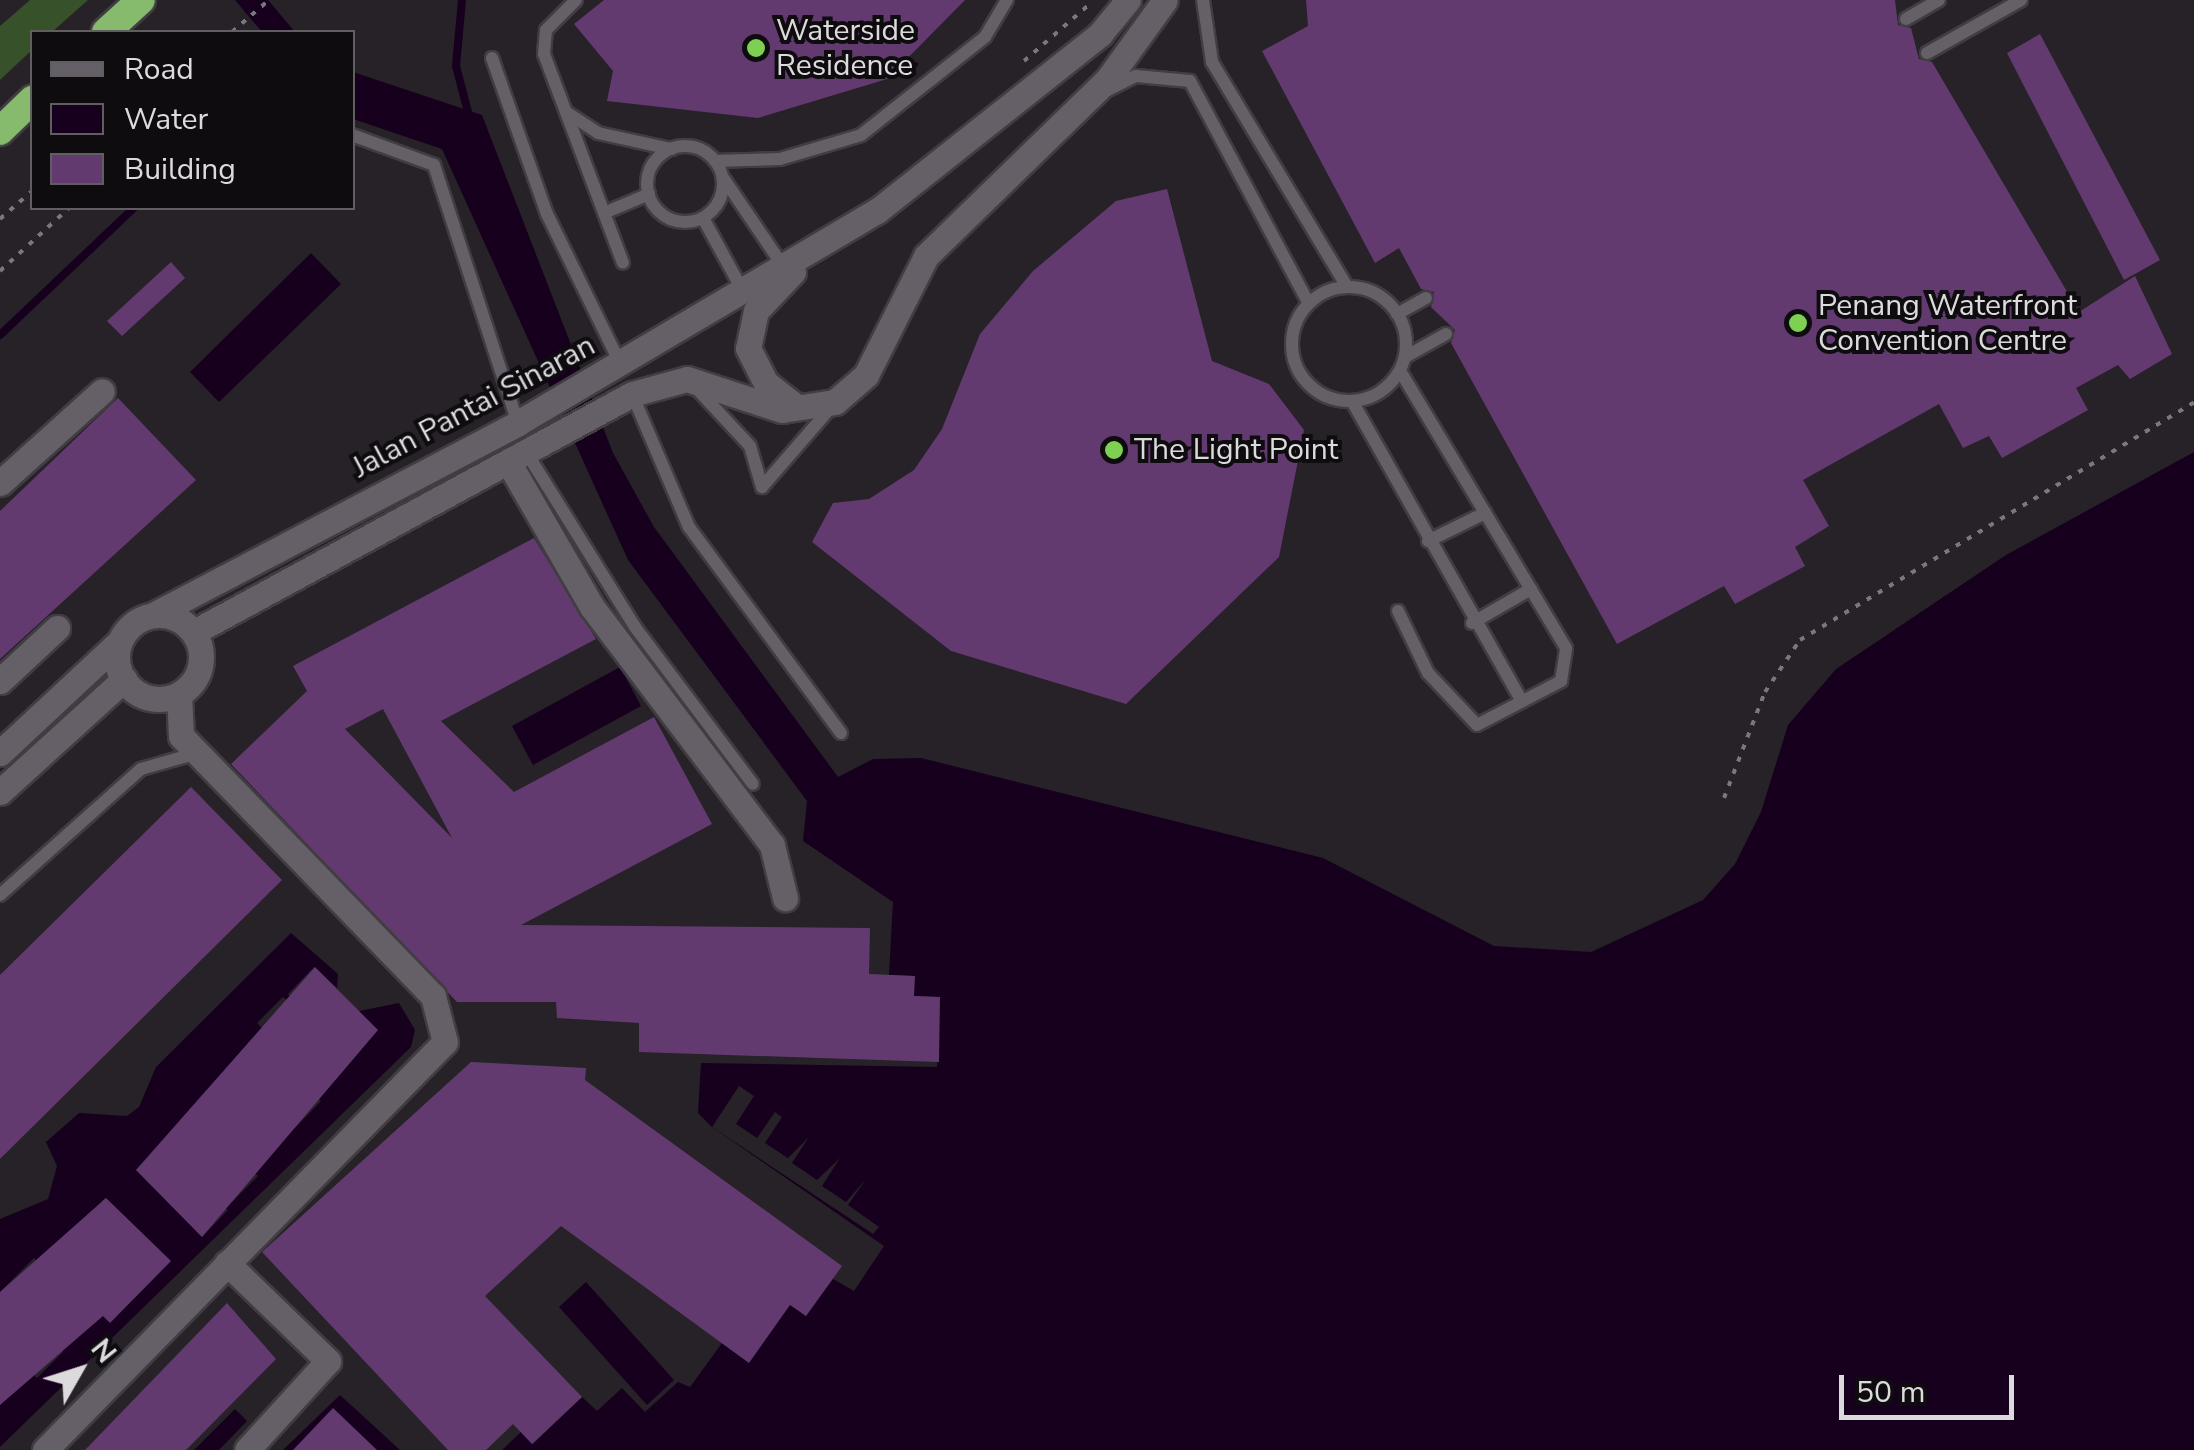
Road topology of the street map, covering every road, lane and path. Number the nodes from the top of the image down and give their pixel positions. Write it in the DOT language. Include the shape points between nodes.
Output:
graph roads {
  1 [pos="141,0"];
  2 [pos="270,0"];
  3 [pos="576,0"];
  4 [pos="1008,0"];
  5 [pos="1128,0"];
  6 [pos="1164,0"];
  7 [pos="1203,0"];
  8 [pos="1940,0"];
  9 [pos="2021,0"];
  10 [pos="1906,19"];
  11 [pos="108,30"];
  12 [pos="234,30"];
  13 [pos="1926,54"];
  14 [pos="492,58"];
  15 [pos="30,102"];
  16 [pos="1082,104"];
  17 [pos="564,110"];
  18 [pos="0,130"];
  19 [pos="355,136"];
  20 [pos="671,148"];
  21 [pos="716,161"];
  22 [pos="722,177"];
  23 [pos="30,193"];
  24 [pos="649,194"];
  25 [pos="67,210"];
  26 [pos="604,213"];
  27 [pos="703,218"];
  28 [pos="0,219"];
  29 [pos="818,245"];
  30 [pos="622,263"];
  31 [pos="783,266"];
  32 [pos="0,271"];
  33 [pos="1347,287"];
  34 [pos="742,291"];
  35 [pos="1426,298"];
  36 [pos="1308,302"];
  37 [pos="1397,314"];
  38 [pos="1446,334"];
  39 [pos="1404,356"];
  40 [pos="613,370"];
  41 [pos="1400,371"];
  42 [pos="687,379"];
  43 [pos="102,391"];
  44 [pos="624,399"];
  45 [pos="835,402"];
  46 [pos="1352,402"];
  47 [pos="2194,402"];
  48 [pos="800,409"];
  49 [pos="518,423"];
  50 [pos="527,455"];
  51 [pos="0,483"];
  52 [pos="1485,513"];
  53 [pos="1428,541"];
  54 [pos="1530,589"];
  55 [pos="1398,611"];
  56 [pos="153,614"];
  57 [pos="1472,623"];
  58 [pos="57,628"];
  59 [pos="194,632"];
  60 [pos="120,642"];
  61 [pos="124,679"];
  62 [pos="0,681"];
  63 [pos="179,694"];
  64 [pos="1522,701"];
  65 [pos="841,733"];
  66 [pos="0,753"];
  67 [pos="197,753"];
  68 [pos="753,784"];
  69 [pos="0,792"];
  70 [pos="1724,798"];
  71 [pos="0,895"];
  72 [pos="785,898"];
  73 [pos="227,1263"];
  74 [pos="45,1450"];
  75 [pos="248,1450"];
  1 -- 11 [label="highway"];
  2 -- 12 [label="path"];
  3 -- 17 [label="lane" via="543,42"];
  4 -- 21 [label="lane" via="985,37 861,135 780,159"];
  5 -- 29 [label="street, Jalan Pantai Sinaran" via="954,155"];
  6 -- 16 [label="street" via="1140,43"];
  7 -- 33 [label="lane" via="1212,62"];
  8 -- 10 [label="lane"];
  9 -- 13 [label="lane"];
  14 -- 40 [label="lane" via="547,214"];
  15 -- 18 [label="highway"];
  16 -- 36 [label="lane" via="1136,76 1190,82"];
  16 -- 45 [label="street" via="926,256 866,375"];
  17 -- 20 [label="lane" via="598,133"];
  17 -- 26 [label="lane"];
  19 -- 49 [label="lane" via="434,165"];
  20 -- 21 [label="lane" via="703,150"];
  20 -- 24 [label="lane" via="651,167"];
  21 -- 22 [label="lane"];
  22 -- 27 [label="lane"];
  22 -- 31 [label="lane"];
  23 -- 28 [label="path"];
  24 -- 26 [label="lane"];
  24 -- 27 [label="lane" via="664,216"];
  25 -- 32 [label="path"];
  26 -- 30 [label="lane"];
  27 -- 34 [label="lane"];
  29 -- 31 [label="street, Jalan Pantai Sinaran"];
  29 -- 48 [label="street, Jalan Pantai Sinaran" via="749,330 753,366"];
  31 -- 34 [label="street, Jalan Pantai Sinaran"];
  33 -- 36 [label="lane"];
  33 -- 37 [label="lane" via="1376,294"];
  34 -- 40 [label="street, Jalan Pantai Sinaran"];
  35 -- 37 [label="lane"];
  36 -- 46 [label="lane" via="1293,331 1294,361 1322,394"];
  37 -- 39 [label="lane"];
  38 -- 39 [label="lane"];
  39 -- 41 [label="lane"];
  40 -- 49 [label="street, Jalan Pantai Sinaran"];
  41 -- 46 [label="lane" via="1380,392"];
  41 -- 52 [label="lane"];
  42 -- 44 [label="street"];
  42 -- 45 [label="lane" via="737,426 762,486"];
  42 -- 48 [label="street"];
  43 -- 51 [label="street"];
  44 -- 50 [label="street"];
  44 -- 65 [label="lane" via="689,526"];
  45 -- 48 [label="street"];
  46 -- 53 [label="lane"];
  47 -- 70 [label="path" via="1800,640 1765,692"];
  49 -- 56 [label="street, Jalan Pantai Sinaran"];
  50 -- 59 [label="street"];
  50 -- 68 [label="lane" via="635,628"];
  50 -- 72 [label="street" via="592,606 772,845"];
  52 -- 53 [label="lane"];
  52 -- 54 [label="lane"];
  53 -- 57 [label="lane"];
  54 -- 57 [label="lane"];
  54 -- 64 [label="lane" via="1566,665 1561,681"];
  55 -- 64 [label="lane" via="1454,710 1477,726"];
  56 -- 59 [label="street"];
  56 -- 60 [label="street"];
  57 -- 64 [label="lane"];
  58 -- 62 [label="street"];
  59 -- 63 [label="street" via="201,666"];
  60 -- 61 [label="street"];
  60 -- 66 [label="street"];
  61 -- 63 [label="street" via="144,696"];
  61 -- 69 [label="street"];
  63 -- 67 [label="street" via="181,736"];
  67 -- 71 [label="lane" via="141,769"];
  67 -- 73 [label="street" via="433,996 447,1025 435,1058"];
  73 -- 74 [label="street"];
  73 -- 75 [label="street" via="328,1361"];
}
